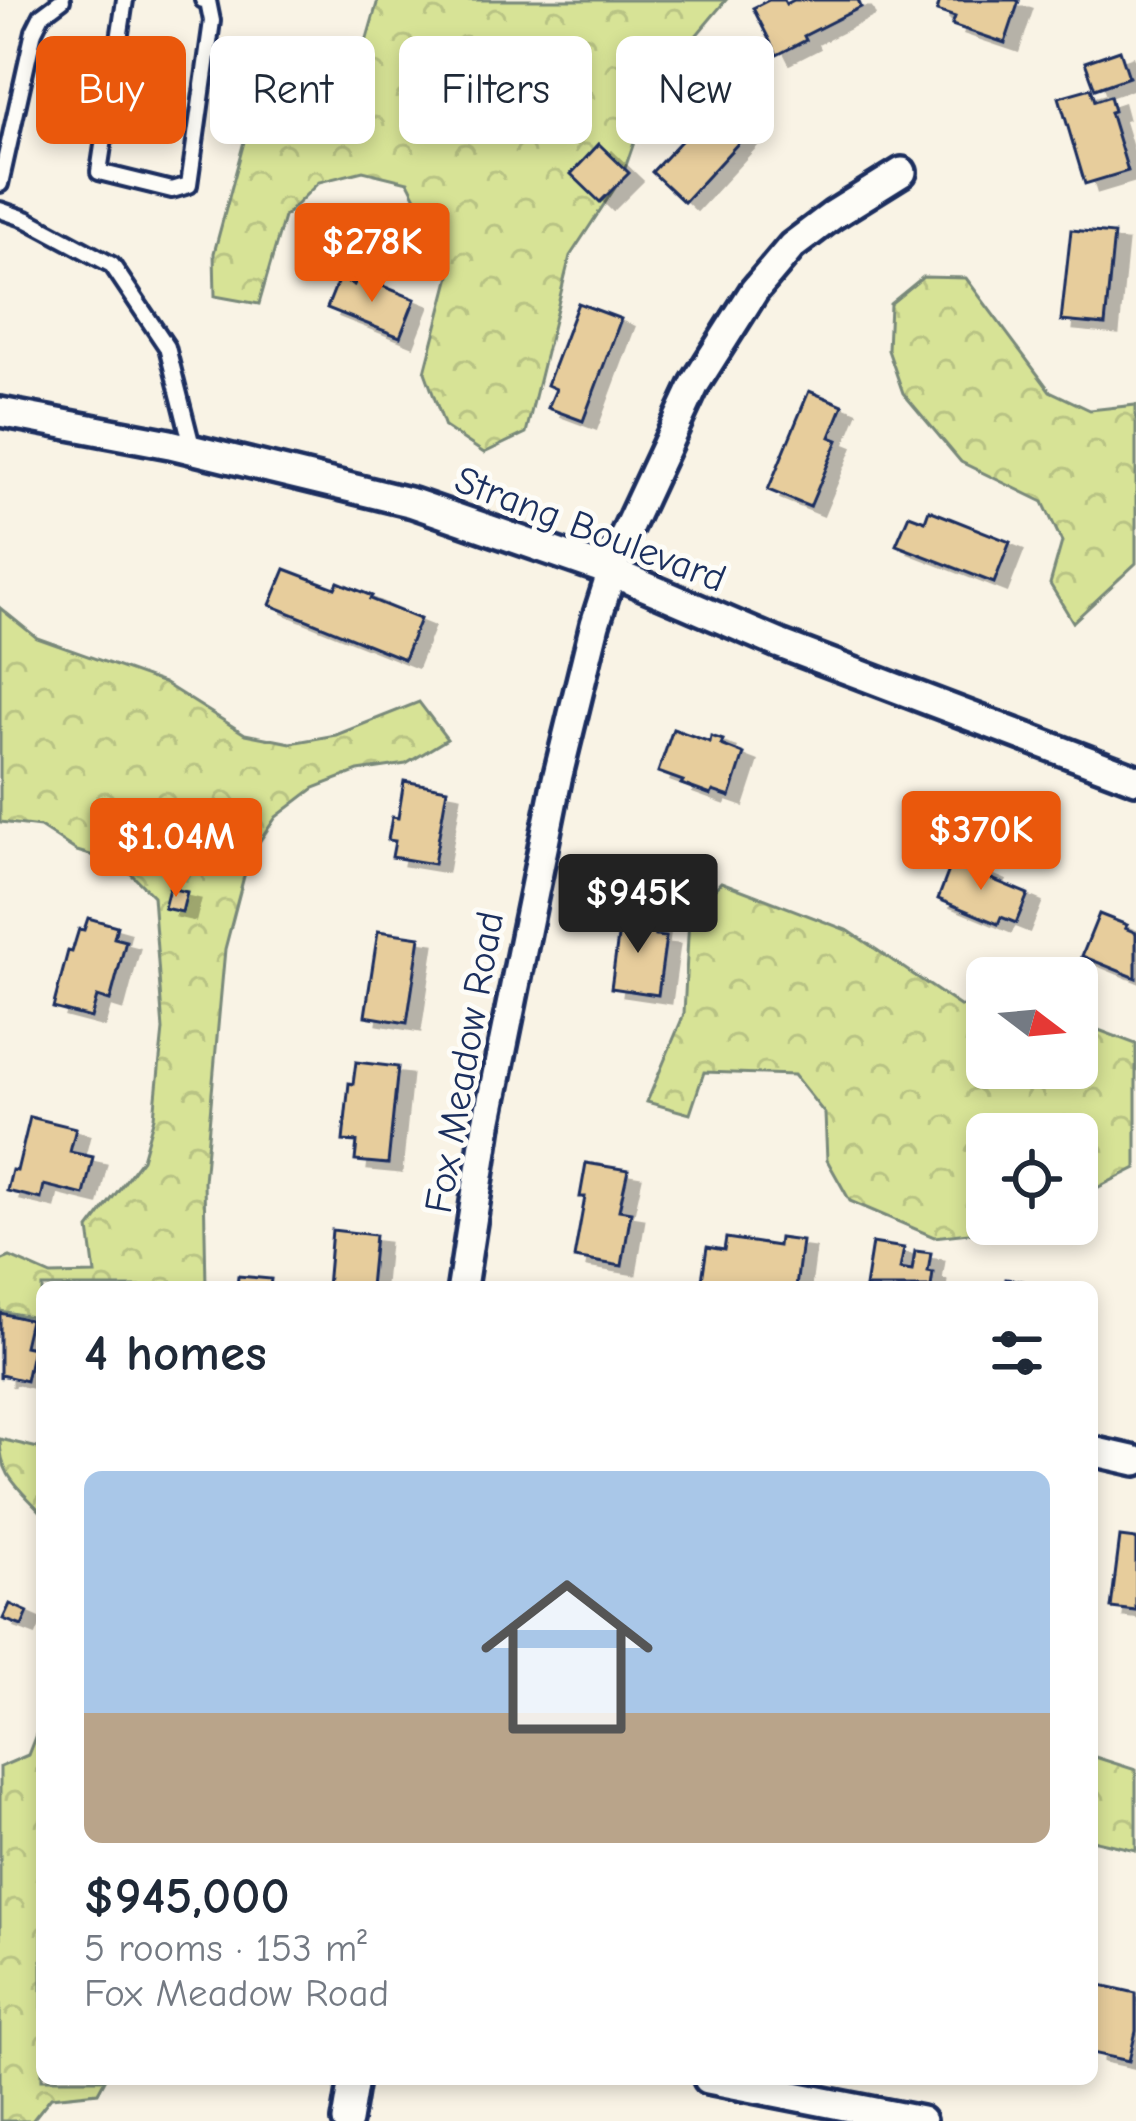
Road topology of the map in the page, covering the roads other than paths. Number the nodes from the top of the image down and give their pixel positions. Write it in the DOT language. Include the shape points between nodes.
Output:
graph roads {
  1 [pos="62,0"];
  2 [pos="125,0"];
  3 [pos="202,0"];
  4 [pos="902,172"];
  5 [pos="0,184"];
  6 [pos="0,210"];
  7 [pos="0,412"];
  8 [pos="193,450"];
  9 [pos="612,572"];
  10 [pos="1136,779"];
  11 [pos="463,1281"];
  12 [pos="1098,1452"];
  13 [pos="1136,1462"];
  14 [pos="353,2085"];
  15 [pos="738,2085"];
  16 [pos="347,2121"];
  17 [pos="921,2121"];
  1 -- 5 [label="lane" via="34,31"];
  2 -- 3 [label="lane" via="99,172 172,190 189,185 212,21"];
  4 -- 9 [label="street, Fox Meadow Road" via="792,246 754,290 695,384"];
  6 -- 8 [label="lane" via="112,265 167,347"];
  7 -- 8 [label="street, Strang Boulevard"];
  8 -- 9 [label="street, Strang Boulevard" via="413,503"];
  9 -- 10 [label="street, Strang Boulevard"];
  9 -- 11 [label="street, Fox Meadow Road" via="556,778"];
  12 -- 13 [label="street"];
  14 -- 16 [label="street"];
  15 -- 17 [label="street"];
}
